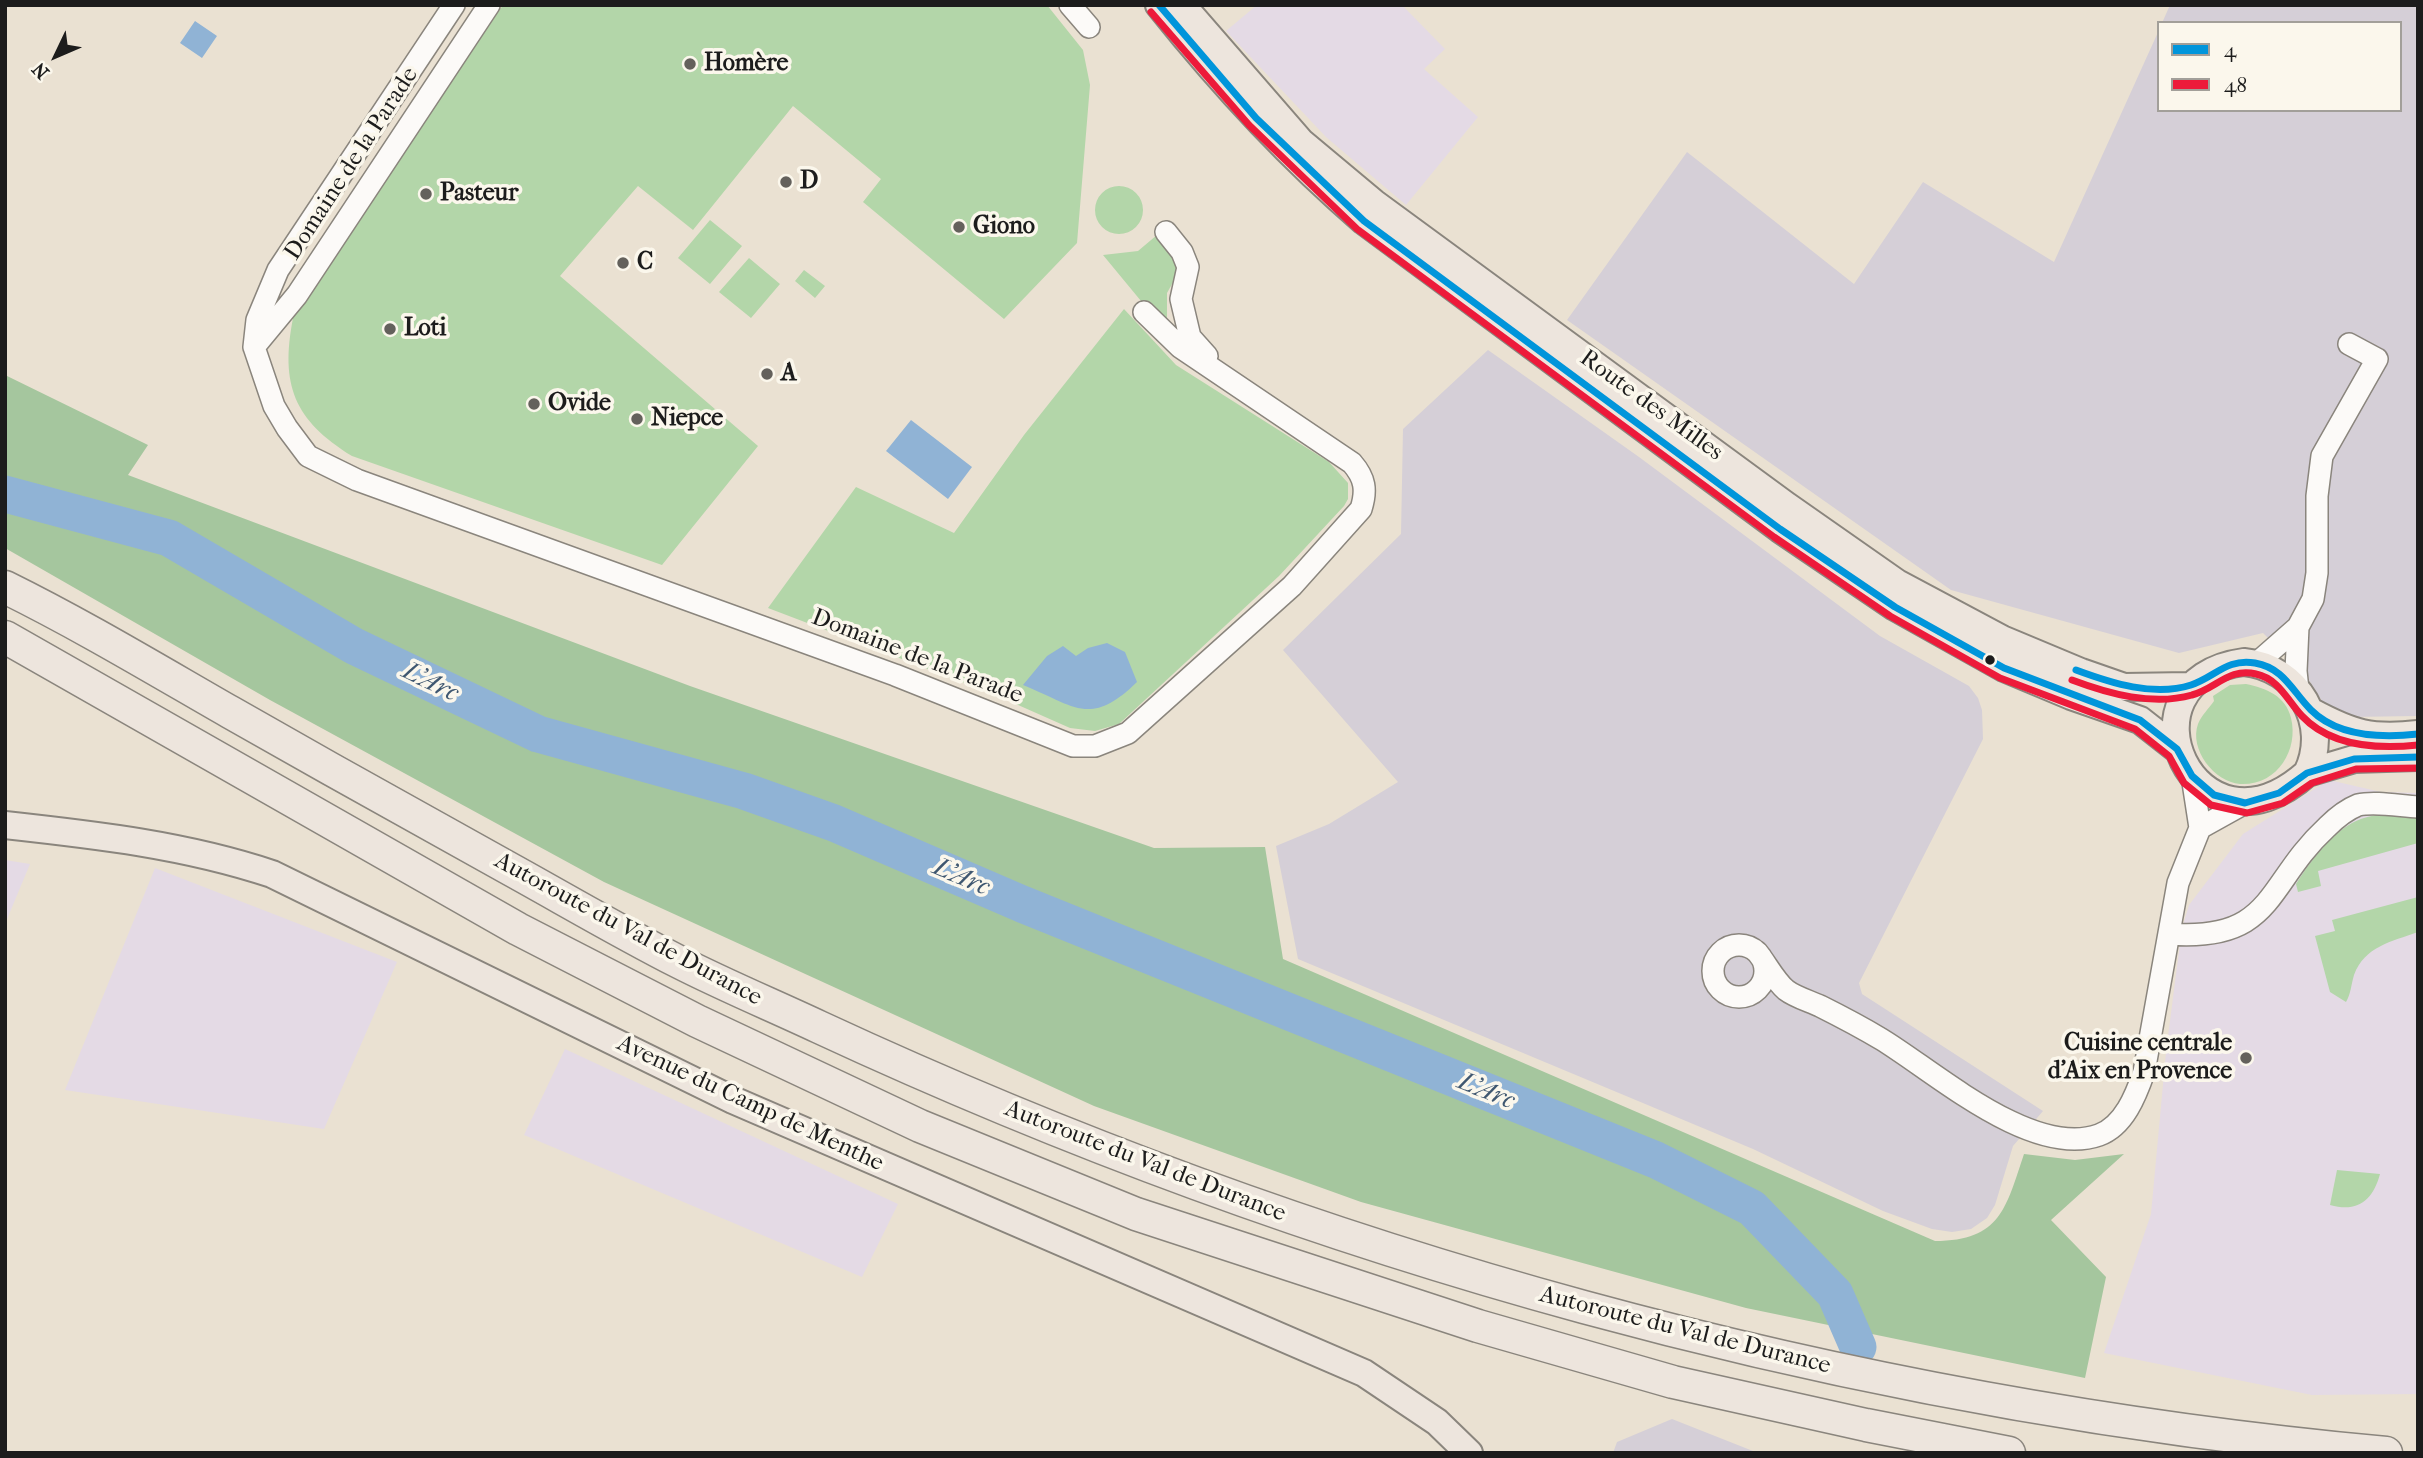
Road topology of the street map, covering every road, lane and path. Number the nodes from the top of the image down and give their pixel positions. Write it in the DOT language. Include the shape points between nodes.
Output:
graph roads {
  1 [pos="454,5"];
  2 [pos="489,5"];
  3 [pos="1069,5"];
  4 [pos="1159,5"];
  5 [pos="1182,5"];
  6 [pos="1089,27"];
  7 [pos="1166,232"];
  8 [pos="1144,312"];
  9 [pos="2349,344"];
  10 [pos="254,347"];
  11 [pos="1224,377"];
  12 [pos="5,587"];
  13 [pos="2298,626"];
  14 [pos="5,637"];
  15 [pos="5,649"];
  16 [pos="2257,663"];
  17 [pos="2189,686"];
  18 [pos="99,690"];
  19 [pos="2308,709"];
  20 [pos="2418,734"];
  21 [pos="2176,749"];
  22 [pos="2418,757"];
  23 [pos="2307,773"];
  24 [pos="2192,776"];
  25 [pos="2245,803"];
  26 [pos="2418,807"];
  27 [pos="5,825"];
  28 [pos="2200,828"];
  29 [pos="2169,934"];
  30 [pos="1757,952"];
  31 [pos="1785,990"];
  32 [pos="1751,994"];
  33 [pos="1469,1453"];
  34 [pos="2009,1453"];
  35 [pos="2386,1453"];
  1 -- 10 [label="street, Domaine de la Parade" via="278,270 257,320"];
  2 -- 10 [label="street, Domaine de la Parade" via="297,295"];
  3 -- 6 [label="street"];
  4 -- 21 [label="main road, Route des Milles" via="1248,112 1304,169 1364,220 1780,529 1895,607 2004,668 2140,720"];
  5 -- 17 [label="main road, Route des Milles" via="1301,142 1374,203 1897,583 2002,639 2081,672 2124,687"];
  7 -- 11 [label="street, Domaine de la Parade" via="1188,267 1181,299 1191,337"];
  8 -- 11 [label="street, Domaine de la Parade" via="1180,347"];
  9 -- 13 [label="street" via="2376,359 2322,456 2317,573 2313,599"];
  10 -- 11 [label="street, Domaine de la Parade" via="274,406 287,428 308,456 336,470 954,697 1073,746 1095,746 1128,733 1292,586 1361,509 1365,485 1352,463"];
  12 -- 35 [label="highway, Autoroute du Val de Durance" via="679,962 935,1081 1144,1165 1325,1230 1549,1298 1802,1362 2120,1422"];
  13 -- 16 [label="street"];
  13 -- 19 [label="street" via="2296,671"];
  14 -- 18 [label="highway, Autoroute du Val de Durance"];
  15 -- 18 [label="highway"];
  16 -- 17 [label="main road" via="2224,665"];
  16 -- 19 [label="main road" via="2275,671"];
  17 -- 21 [label="main road" via="2177,715"];
  18 -- 34 [label="highway, Autoroute du Val de Durance" via="518,929 696,1021 920,1126 1136,1214 1478,1326 1673,1382"];
  19 -- 20 [label="main road" via="2348,732 2381,738"];
  19 -- 23 [label="main road" via="2315,750"];
  21 -- 24 [label="main road"];
  22 -- 23 [label="main road" via="2354,759"];
  23 -- 25 [label="main road" via="2279,793"];
  24 -- 25 [label="main road" via="2214,795"];
  24 -- 28 [label="street"];
  25 -- 28 [label="street"];
  26 -- 29 [label="street" via="2359,805 2319,834 2270,900 2236,928 2202,937"];
  27 -- 33 [label="main road, Avenue du Camp de Menthe" via="148,842 219,856 272,874 733,1100 1364,1373 1437,1422"];
  28 -- 29 [label="street" via="2178,883"];
  29 -- 31 [label="street" via="2144,1072 2135,1098 2121,1118 2099,1135 2066,1139 2008,1119 1881,1039"];
  30 -- 31 [label="street"];
  30 -- 32 [label="street" via="1764,978"];
  30 -- 32 [label="street" via="1733,945 1721,951 1712,971 1717,986 1728,995"];
  31 -- 32 [label="street"];
}
